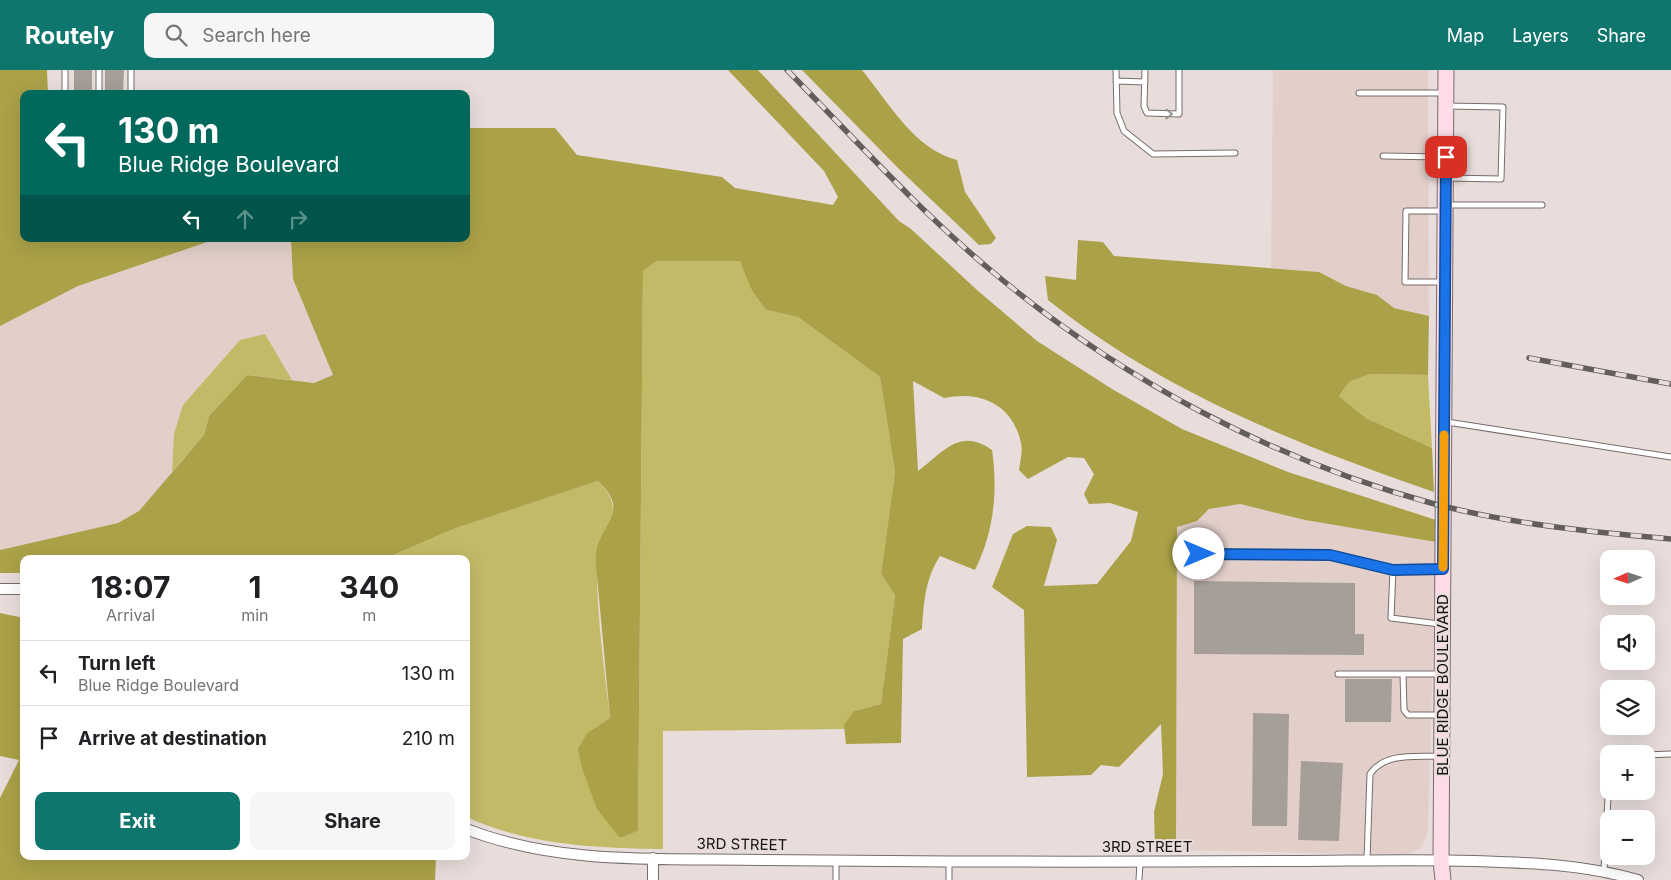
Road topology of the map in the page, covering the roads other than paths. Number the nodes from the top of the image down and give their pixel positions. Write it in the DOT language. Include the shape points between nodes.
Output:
graph roads {
  1 [pos="65,70"];
  2 [pos="99,70"];
  3 [pos="131,70"];
  4 [pos="1116,70"];
  5 [pos="1145,70"];
  6 [pos="1179,70"];
  7 [pos="1446,70"];
  8 [pos="1116,81"];
  9 [pos="1145,82"];
  10 [pos="65,90"];
  11 [pos="99,90"];
  12 [pos="132,90"];
  13 [pos="1359,93"];
  14 [pos="1446,99"];
  15 [pos="1235,153"];
  16 [pos="1384,156"];
  17 [pos="1446,157"];
  18 [pos="1445,178"];
  19 [pos="1542,205"];
  20 [pos="1445,208"];
  21 [pos="1445,282"];
  22 [pos="1444,422"];
  23 [pos="1671,457"];
  24 [pos="1199,554"];
  25 [pos="1443,569"];
  26 [pos="1393,570"];
  27 [pos="0,589"];
  28 [pos="20,589"];
  29 [pos="1442,624"];
  30 [pos="1338,674"];
  31 [pos="1403,674"];
  32 [pos="1442,674"];
  33 [pos="1442,715"];
  34 [pos="1671,754"];
  35 [pos="1655,755"];
  36 [pos="1442,756"];
  37 [pos="1608,800"];
  38 [pos="470,829"];
  39 [pos="654,858"];
  40 [pos="1367,860"];
  41 [pos="1441,860"];
  42 [pos="836,861"];
  43 [pos="949,861"];
  44 [pos="1140,862"];
  45 [pos="1604,870"];
  46 [pos="653,880"];
  47 [pos="836,880"];
  48 [pos="949,880"];
  49 [pos="1140,880"];
  50 [pos="1443,880"];
  51 [pos="1638,880"];
  1 -- 10 [label="lane"];
  2 -- 11 [label="lane"];
  3 -- 12 [label="lane"];
  4 -- 8 [label="lane"];
  5 -- 9 [label="lane"];
  9 -- 6 [label="lane, one-way" via="1147,114 1179,114"];
  7 -- 14 [label="main road, BLUE RIDGE BOULEVARD"];
  8 -- 9 [label="lane"];
  8 -- 15 [label="lane" via="1117,113 1124,131 1153,154"];
  13 -- 14 [label="lane"];
  14 -- 17 [label="main road, BLUE RIDGE BOULEVARD"];
  14 -- 18 [label="lane" via="1503,107 1501,179"];
  16 -- 17 [label="lane"];
  17 -- 18 [label="main road, BLUE RIDGE BOULEVARD"];
  18 -- 20 [label="main road, BLUE RIDGE BOULEVARD"];
  19 -- 20 [label="lane"];
  20 -- 21 [label="main road, BLUE RIDGE BOULEVARD"];
  20 -- 21 [label="lane" via="1406,211 1405,282"];
  21 -- 22 [label="main road, BLUE RIDGE BOULEVARD"];
  22 -- 23 [label="lane"];
  22 -- 25 [label="main road, BLUE RIDGE BOULEVARD"];
  24 -- 26 [label="lane" via="1330,555"];
  25 -- 26 [label="lane"];
  25 -- 29 [label="main road, BLUE RIDGE BOULEVARD"];
  26 -- 29 [label="lane" via="1391,618"];
  27 -- 28 [label="street"];
  29 -- 32 [label="main road, BLUE RIDGE BOULEVARD"];
  30 -- 31 [label="lane"];
  31 -- 32 [label="lane"];
  31 -- 33 [label="lane" via="1404,710 1408,715"];
  32 -- 33 [label="main road, BLUE RIDGE BOULEVARD"];
  33 -- 36 [label="main road, BLUE RIDGE BOULEVARD"];
  34 -- 35 [label="lane"];
  36 -- 40 [label="lane" via="1389,759 1376,765 1370,774"];
  36 -- 41 [label="main road, BLUE RIDGE BOULEVARD"];
  37 -- 45 [label="lane"];
  38 -- 39 [label="street, 3RD STREET" via="556,854"];
  39 -- 42 [label="street, 3RD STREET"];
  39 -- 46 [label="street"];
  40 -- 41 [label="street, 3RD STREET"];
  40 -- 44 [label="street, 3RD STREET"];
  41 -- 45 [label="street, 3RD STREET" via="1538,863"];
  41 -- 50 [label="main road, BLUE RIDGE BOULEVARD"];
  42 -- 43 [label="street, 3RD STREET"];
  42 -- 47 [label="lane"];
  43 -- 44 [label="street, 3RD STREET"];
  43 -- 48 [label="lane"];
  44 -- 49 [label="lane"];
  45 -- 51 [label="street, 3RD STREET"];
}
